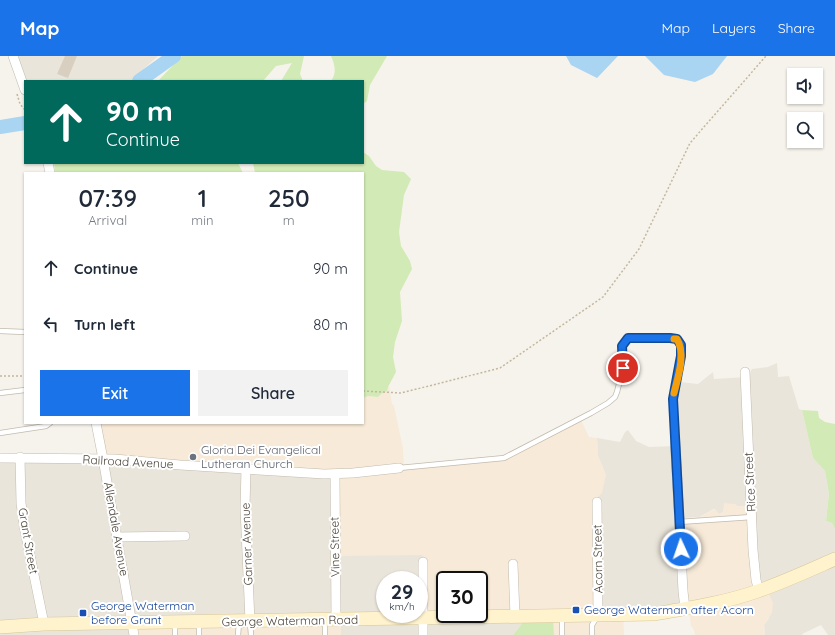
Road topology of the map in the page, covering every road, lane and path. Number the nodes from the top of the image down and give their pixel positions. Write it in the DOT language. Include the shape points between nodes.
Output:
graph roads {
  1 [pos="766,56"];
  2 [pos="14,60"];
  3 [pos="24,87"];
  4 [pos="24,90"];
  5 [pos="24,109"];
  6 [pos="0,331"];
  7 [pos="24,332"];
  8 [pos="745,372"];
  9 [pos="0,376"];
  10 [pos="24,376"];
  11 [pos="24,390"];
  12 [pos="364,391"];
  13 [pos="0,393"];
  14 [pos="49,424"];
  15 [pos="96,424"];
  16 [pos="0,432"];
  17 [pos="675,439"];
  18 [pos="20,457"];
  19 [pos="0,458"];
  20 [pos="103,459"];
  21 [pos="246,468"];
  22 [pos="399,468"];
  23 [pos="335,474"];
  24 [pos="597,502"];
  25 [pos="752,517"];
  26 [pos="679,522"];
  27 [pos="185,536"];
  28 [pos="117,537"];
  29 [pos="835,559"];
  30 [pos="423,562"];
  31 [pos="513,564"];
  32 [pos="423,571"];
  33 [pos="759,591"];
  34 [pos="685,609"];
  35 [pos="562,615"];
  36 [pos="598,615"];
  37 [pos="515,616"];
  38 [pos="428,618"];
  39 [pos="376,619"];
  40 [pos="331,620"];
  41 [pos="245,621"];
  42 [pos="422,623"];
  43 [pos="44,624"];
  44 [pos="0,627"];
  45 [pos="133,629"];
  46 [pos="175,629"];
  47 [pos="199,629"];
  48 [pos="238,635"];
  49 [pos="251,635"];
  50 [pos="324,635"];
  51 [pos="423,635"];
  52 [pos="562,635"];
  53 [pos="592,635"];
  1 -- 12 [label="path" via="690,143 639,249 603,297 500,368 401,393"];
  2 -- 3 [label="street"];
  4 -- 5 [label="path" via="17,93"];
  6 -- 7 [label="lane"];
  8 -- 25 [label="street, Rice Street"];
  9 -- 10 [label="path"];
  11 -- 13 [label="lane"];
  14 -- 16 [label="lane"];
  15 -- 20 [label="street, Allendale Avenue"];
  17 -- 22 [label="lane" via="673,399 681,345 677,339 670,338 628,338 622,346 623,368 615,397 591,413 504,458"];
  17 -- 26 [label="street"];
  18 -- 19 [label="street, Railroad Avenue"];
  18 -- 20 [label="street, Railroad Avenue"];
  18 -- 43 [label="street, Grant Street" via="24,531"];
  20 -- 21 [label="street, Railroad Avenue"];
  20 -- 28 [label="street, Allendale Avenue"];
  21 -- 23 [label="street, Railroad Avenue"];
  21 -- 41 [label="street, Garner Avenue"];
  22 -- 23 [label="street, Railroad Avenue"];
  23 -- 40 [label="street, Vine Street"];
  24 -- 36 [label="street, Acorn Street"];
  25 -- 26 [label="lane"];
  25 -- 33 [label="street, Rice Street"];
  26 -- 34 [label="street"];
  27 -- 28 [label="street"];
  28 -- 45 [label="street, Allendale Avenue"];
  29 -- 33 [label="main road, George Waterman Road"];
  30 -- 32 [label="street"];
  31 -- 37 [label="street"];
  33 -- 34 [label="main road, George Waterman Road"];
  34 -- 36 [label="main road, George Waterman Road" via="654,614"];
  35 -- 36 [label="main road, George Waterman Road"];
  35 -- 37 [label="main road, George Waterman Road"];
  35 -- 52 [label="lane"];
  36 -- 53 [label="lane" via="592,625"];
  37 -- 38 [label="main road, George Waterman Road"];
  39 -- 40 [label="main road, George Waterman Road"];
  40 -- 41 [label="main road, George Waterman Road"];
  40 -- 50 [label="lane"];
  41 -- 47 [label="main road, George Waterman Road"];
  41 -- 48 [label="lane"];
  41 -- 49 [label="lane"];
  42 -- 51 [label="street"];
  43 -- 44 [label="main road, George Waterman Road"];
  43 -- 45 [label="main road, George Waterman Road"];
  45 -- 46 [label="main road, George Waterman Road"];
  46 -- 47 [label="main road, George Waterman Road"];
}
